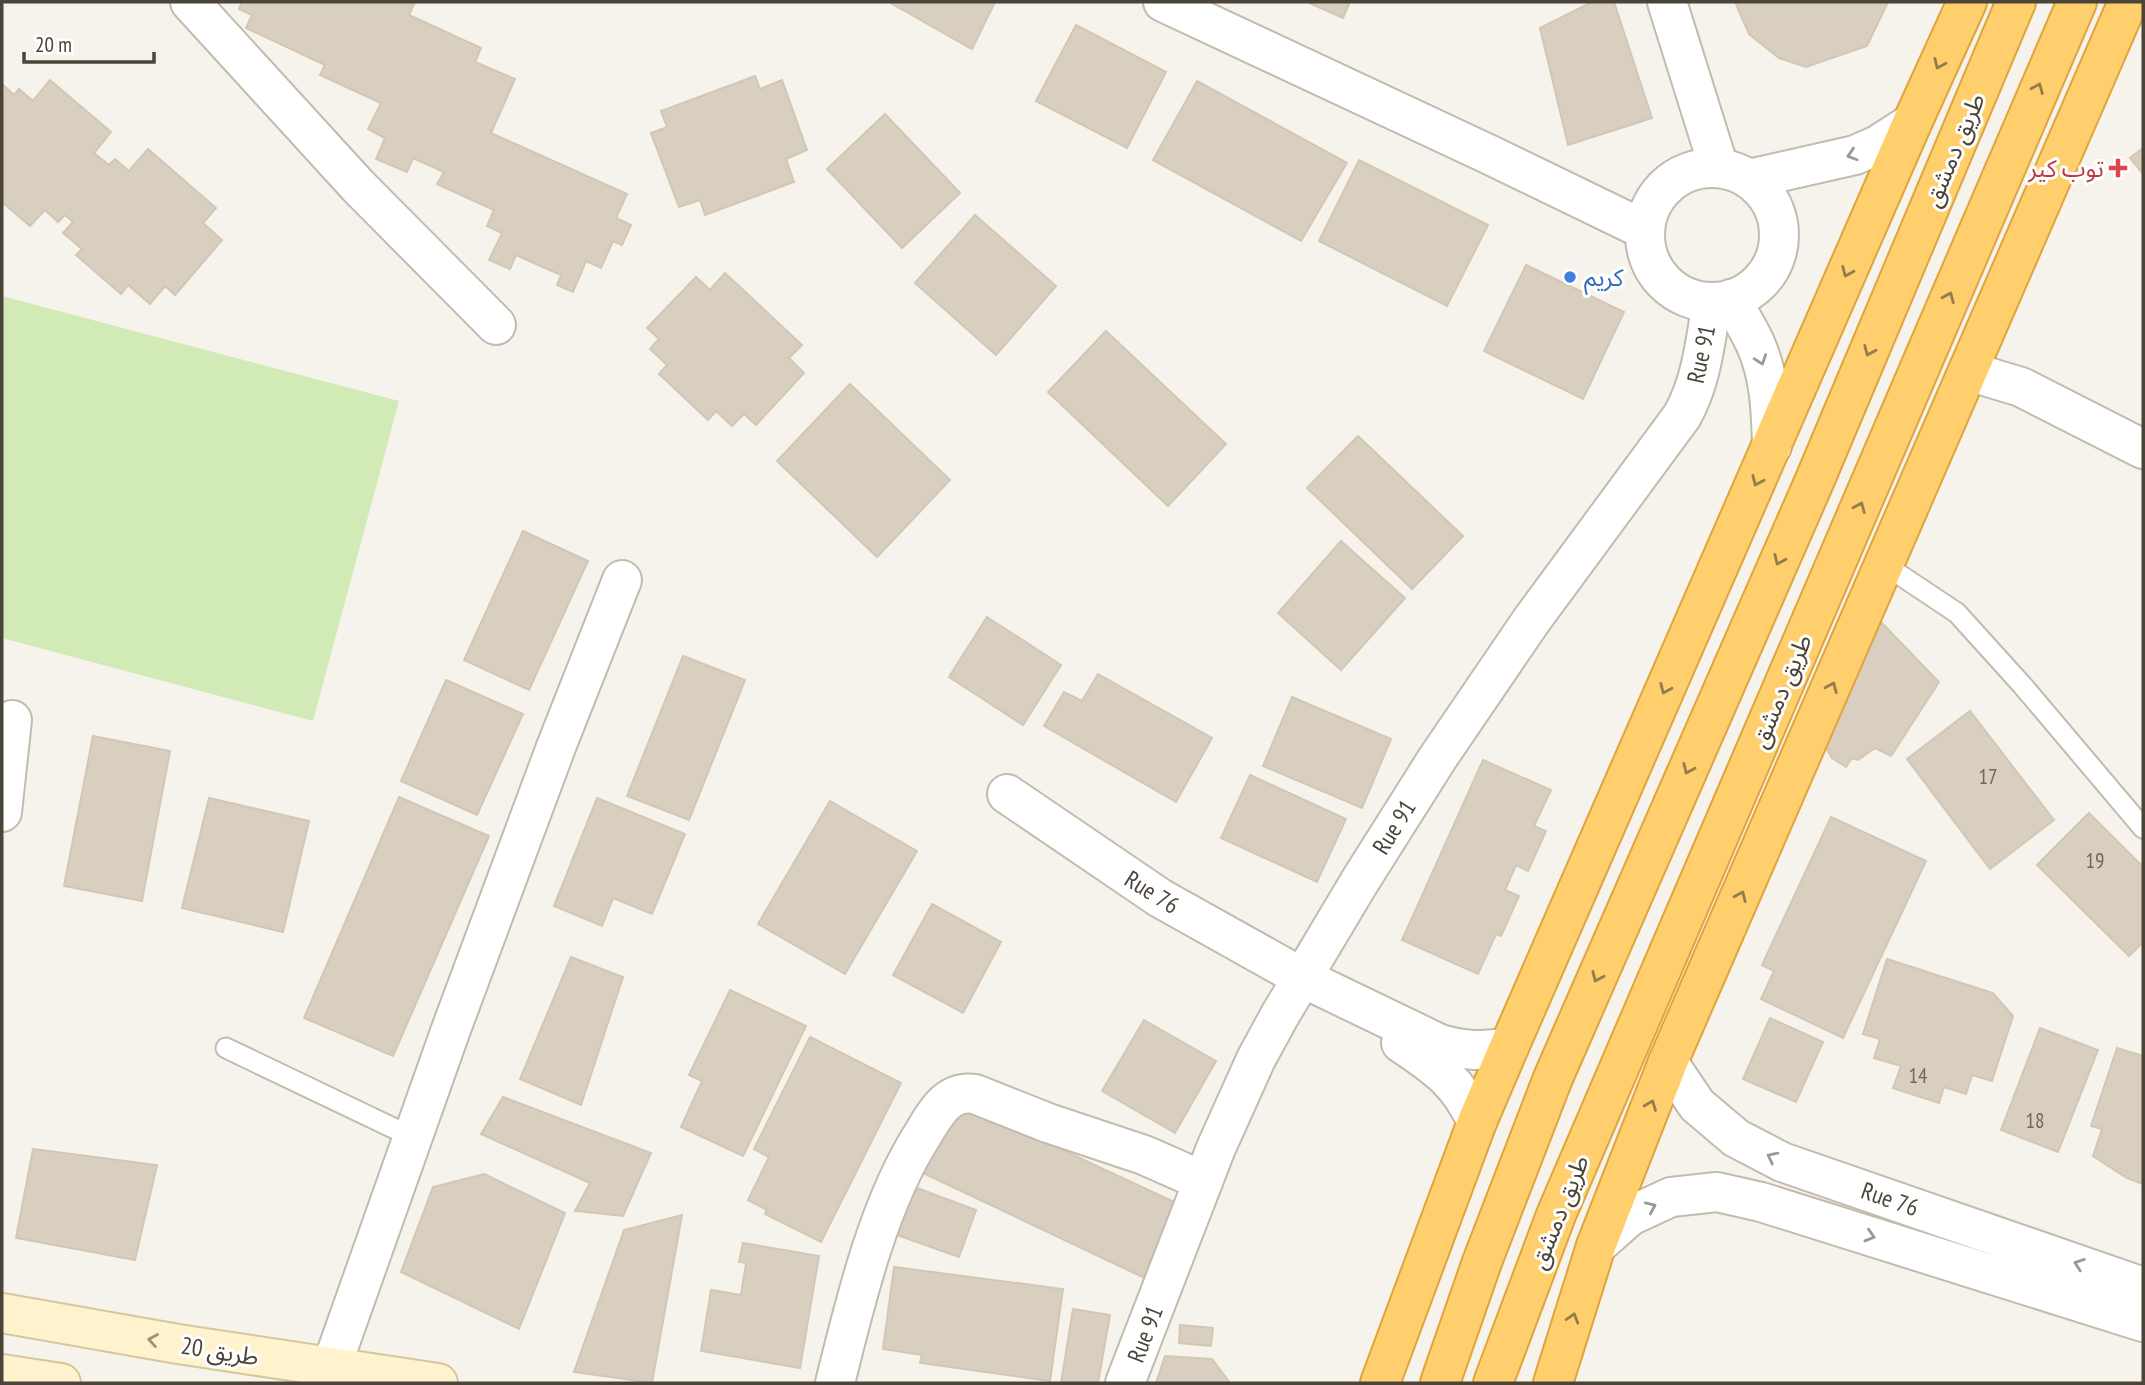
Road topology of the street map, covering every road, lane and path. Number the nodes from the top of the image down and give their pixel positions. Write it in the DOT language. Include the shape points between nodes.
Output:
graph roads {
  1 [pos="190,2"];
  2 [pos="1163,2"];
  3 [pos="1667,2"];
  4 [pos="1967,2"];
  5 [pos="2128,2"];
  6 [pos="2013,9"];
  7 [pos="2143,10"];
  8 [pos="2070,17"];
  9 [pos="2113,37"];
  10 [pos="1912,122"];
  11 [pos="1734,174"];
  12 [pos="1645,230"];
  13 [pos="1721,301"];
  14 [pos="496,325"];
  15 [pos="1968,371"];
  16 [pos="1772,446"];
  17 [pos="2143,449"];
  18 [pos="1885,565"];
  19 [pos="622,580"];
  20 [pos="12,719"];
  21 [pos="1007,794"];
  22 [pos="2,812"];
  23 [pos="2143,828"];
  24 [pos="1303,978"];
  25 [pos="1509,1047"];
  26 [pos="226,1048"];
  27 [pos="1668,1062"];
  28 [pos="1477,1122"];
  29 [pos="412,1137"];
  30 [pos="1826,1177"];
  31 [pos="1203,1181"];
  32 [pos="1811,1217"];
  33 [pos="1596,1246"];
  34 [pos="2143,1287"];
  35 [pos="2041,1290"];
  36 [pos="2143,1301"];
  37 [pos="2,1313"];
  38 [pos="2143,1322"];
  39 [pos="331,1368"];
  40 [pos="2,1374"];
  41 [pos="61,1383"];
  42 [pos="438,1383"];
  43 [pos="835,1383"];
  44 [pos="1125,1383"];
  45 [pos="1380,1383"];
  46 [pos="1440,1383"];
  47 [pos="1493,1383"];
  48 [pos="1553,1383"];
  1 -- 14 [label="street" via="358,187"];
  2 -- 12 [label="street"];
  3 -- 11 [label="street"];
  4 -- 10 [label="highway, one-way"];
  5 -- 9 [label="highway"];
  6 -- 46 [label="highway, طريق دمشق, one-way" via="1814,481 1553,1078"];
  7 -- 9 [label="street"];
  47 -- 8 [label="highway, طريق دمشق, one-way" via="1556,1215"];
  9 -- 15 [label="highway"];
  10 -- 11 [label="street, one-way" via="1855,155"];
  10 -- 16 [label="highway, one-way"];
  11 -- 12 [label="street" via="1698,169 1678,177 1649,209"];
  11 -- 13 [label="street" via="1763,191 1778,226 1778,245 1762,279 1748,291"];
  12 -- 13 [label="street" via="1648,257 1662,281 1693,300"];
  13 -- 16 [label="street, one-way" via="1755,342 1769,391"];
  13 -- 24 [label="street, Rue 91" via="1682,416 1445,747"];
  15 -- 17 [label="street" via="2021,387"];
  15 -- 18 [label="highway"];
  16 -- 25 [label="highway, one-way"];
  18 -- 23 [label="lane" via="1957,613"];
  27 -- 18 [label="highway, one-way"];
  19 -- 29 [label="street" via="555,747"];
  20 -- 22 [label="street"];
  21 -- 24 [label="street, Rue 76" via="1160,898"];
  24 -- 25 [label="street, Rue 76" via="1440,1044 1486,1051"];
  24 -- 28 [label="street, Rue 76" via="1435,1066 1467,1100"];
  24 -- 31 [label="street, Rue 91" via="1256,1059"];
  25 -- 28 [label="highway"];
  26 -- 29 [label="lane"];
  30 -- 27 [label="street, Rue 76, one-way" via="1782,1162 1736,1138 1697,1105"];
  33 -- 27 [label="highway, one-way"];
  28 -- 45 [label="highway"];
  29 -- 39 [label="street"];
  30 -- 32 [label="street"];
  34 -- 30 [label="street, Rue 76, one-way"];
  31 -- 43 [label="street" via="1144,1154 975,1094 955,1097 933,1119 899,1180 863,1280"];
  31 -- 44 [label="street, Rue 91"];
  33 -- 32 [label="street, Rue 76, one-way" via="1630,1216 1671,1198 1717,1192"];
  32 -- 35 [label="street, Rue 76, one-way"];
  48 -- 33 [label="highway, one-way"];
  35 -- 36 [label="street, Rue 76"];
  35 -- 38 [label="street, Rue 76"];
  39 -- 37 [label="main road, طريق 20, one-way"];
  39 -- 42 [label="main road, طريق 20"];
  40 -- 41 [label="main road"];
}
